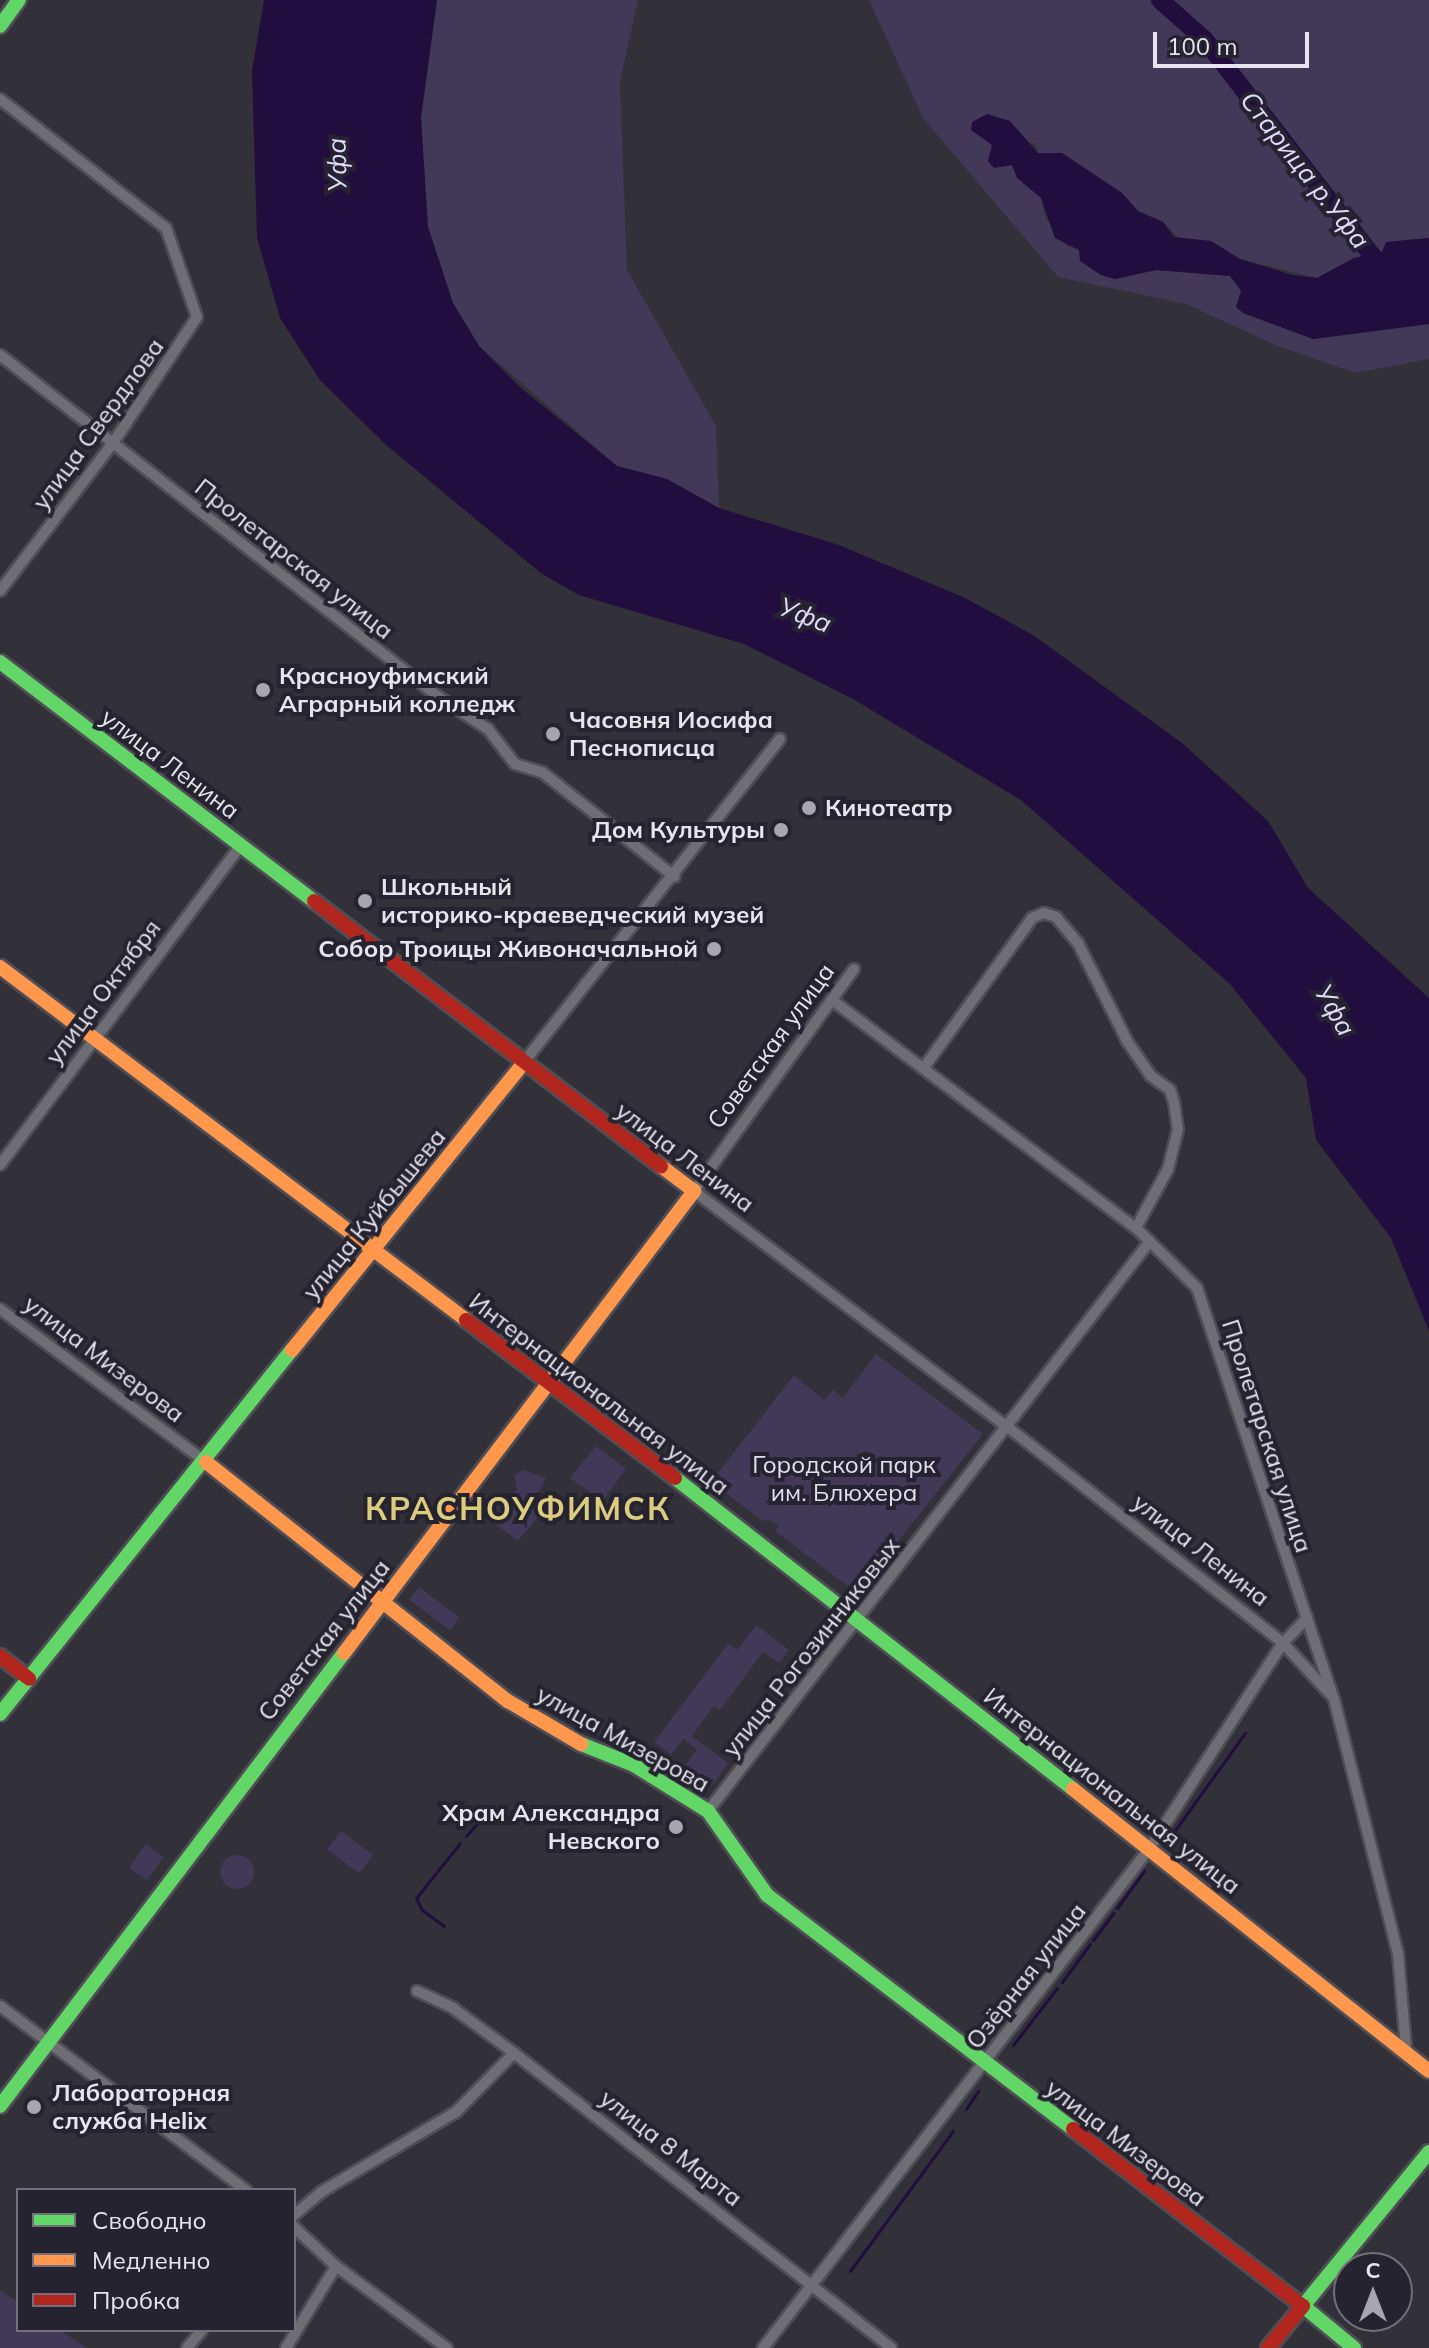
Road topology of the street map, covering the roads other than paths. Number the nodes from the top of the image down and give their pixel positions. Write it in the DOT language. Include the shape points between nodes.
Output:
graph roads {
  1 [pos="19,0"];
  2 [pos="0,26"];
  3 [pos="0,99"];
  4 [pos="0,355"];
  5 [pos="113,443"];
  6 [pos="0,591"];
  7 [pos="0,662"];
  8 [pos="780,739"];
  9 [pos="241,845"];
  10 [pos="675,877"];
  11 [pos="0,967"];
  12 [pos="854,969"];
  13 [pos="832,1000"];
  14 [pos="94,1037"];
  15 [pos="524,1062"];
  16 [pos="925,1066"];
  17 [pos="0,1165"];
  18 [pos="694,1191"];
  19 [pos="1136,1228"];
  20 [pos="1150,1241"];
  21 [pos="372,1249"];
  22 [pos="0,1309"];
  23 [pos="547,1383"];
  24 [pos="1009,1428"];
  25 [pos="206,1462"];
  26 [pos="382,1602"];
  27 [pos="1307,1618"];
  28 [pos="859,1619"];
  29 [pos="1283,1643"];
  30 [pos="0,1656"];
  31 [pos="29,1679"];
  32 [pos="1334,1699"];
  33 [pos="0,1714"];
  34 [pos="708,1811"];
  35 [pos="1149,1849"];
  36 [pos="417,1991"];
  37 [pos="0,2006"];
  38 [pos="50,2042"];
  39 [pos="1406,2049"];
  40 [pos="514,2053"];
  41 [pos="984,2063"];
  42 [pos="1429,2071"];
  43 [pos="0,2106"];
  44 [pos="1429,2152"];
  45 [pos="243,2188"];
  46 [pos="296,2213"];
  47 [pos="296,2229"];
  48 [pos="336,2266"];
  49 [pos="811,2285"];
  50 [pos="1303,2306"];
  51 [pos="200,2332"];
  52 [pos="296,2332"];
  53 [pos="187,2348"];
  54 [pos="447,2348"];
  55 [pos="763,2348"];
  56 [pos="892,2348"];
  57 [pos="1268,2348"];
  58 [pos="1354,2348"];
  1 -- 2 [label="main road"];
  3 -- 5 [label="street, улица Свердлова" via="166,228 197,317"];
  4 -- 5 [label="street, Пролетарская улица"];
  5 -- 6 [label="street, улица Свердлова"];
  5 -- 10 [label="street, Пролетарская улица" via="440,698 488,729 515,764 542,772"];
  7 -- 9 [label="main road, улица Ленина"];
  8 -- 10 [label="street, улица Куйбышева"];
  9 -- 14 [label="street, улица Октября"];
  9 -- 15 [label="main road, улица Ленина"];
  10 -- 15 [label="street, улица Куйбышева"];
  11 -- 14 [label="main road, Интернациональная улица"];
  12 -- 13 [label="street, Советская улица"];
  13 -- 16 [label="street, Пролетарская улица"];
  13 -- 18 [label="street, Советская улица"];
  14 -- 17 [label="street, улица Октября"];
  14 -- 21 [label="main road, Интернациональная улица"];
  15 -- 18 [label="main road, улица Ленина"];
  15 -- 21 [label="main road, улица Куйбышева"];
  16 -- 19 [label="street, Пролетарская улица"];
  16 -- 19 [label="street" via="1032,918 1048,914 1073,934 1127,1041 1151,1076 1170,1090 1174,1102 1178,1129 1168,1169"];
  18 -- 23 [label="main road, Советская улица"];
  18 -- 24 [label="street, улица Ленина"];
  19 -- 20 [label="street, Пролетарская улица"];
  20 -- 24 [label="street, улица Рогозинниковых"];
  20 -- 27 [label="street, Пролетарская улица" via="1197,1288"];
  21 -- 23 [label="main road, Интернациональная улица"];
  21 -- 25 [label="main road, улица Куйбышева"];
  22 -- 25 [label="street, улица Мизерова"];
  23 -- 26 [label="main road, Советская улица"];
  23 -- 28 [label="main road, Интернациональная улица"];
  24 -- 28 [label="street, улица Рогозинниковых"];
  24 -- 29 [label="street, улица Ленина"];
  25 -- 26 [label="main road, улица Мизерова"];
  25 -- 31 [label="main road, улица Куйбышева"];
  26 -- 34 [label="main road, улица Мизерова" via="508,1701 572,1740 634,1765"];
  26 -- 38 [label="main road, Советская улица"];
  27 -- 29 [label="street, Озёрная улица"];
  27 -- 32 [label="street, Пролетарская улица"];
  28 -- 34 [label="street, улица Рогозинниковых"];
  28 -- 35 [label="main road, Интернациональная улица"];
  29 -- 32 [label="street, улица Ленина"];
  29 -- 35 [label="street, Озёрная улица"];
  30 -- 31 [label="main road"];
  31 -- 33 [label="main road, улица Куйбышева"];
  32 -- 39 [label="street, Пролетарская улица" via="1398,1953"];
  34 -- 41 [label="main road, улица Мизерова" via="767,1895"];
  35 -- 39 [label="main road, Интернациональная улица"];
  35 -- 41 [label="street, Озёрная улица"];
  36 -- 40 [label="street, улица 8 Марта" via="453,2008"];
  37 -- 38 [label="street"];
  38 -- 43 [label="main road, Советская улица"];
  38 -- 45 [label="street"];
  39 -- 42 [label="main road, Интернациональная улица"];
  40 -- 46 [label="street" via="456,2112 321,2192"];
  40 -- 49 [label="street, улица 8 Марта"];
  41 -- 49 [label="street, Озёрная улица"];
  41 -- 50 [label="main road, улица Мизерова"];
  44 -- 50 [label="main road"];
  47 -- 48 [label="street"];
  48 -- 52 [label="street"];
  48 -- 54 [label="street"];
  49 -- 55 [label="street, Озёрная улица"];
  49 -- 56 [label="street, улица 8 Марта"];
  50 -- 57 [label="main road"];
  50 -- 58 [label="main road, улица Мизерова"];
  51 -- 53 [label="street"];
}
